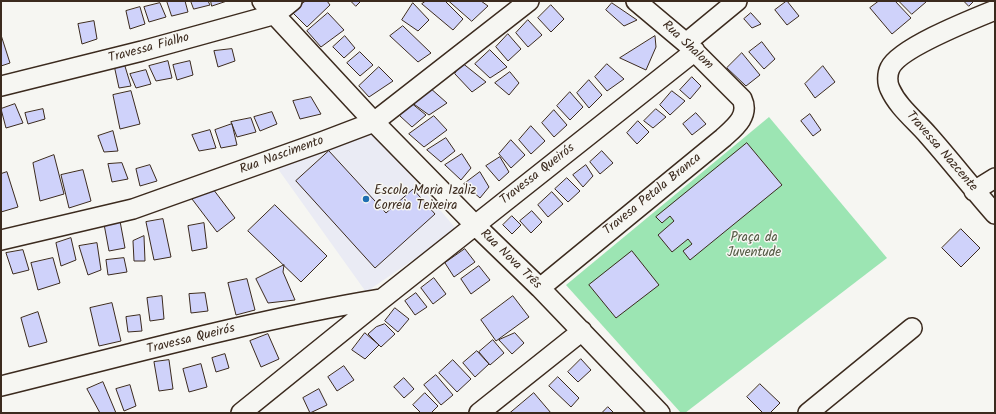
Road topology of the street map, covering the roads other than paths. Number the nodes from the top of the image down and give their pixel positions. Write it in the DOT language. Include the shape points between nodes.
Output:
graph roads {
  1 [pos="262,1"];
  2 [pos="292,1"];
  3 [pos="529,1"];
  4 [pos="636,1"];
  5 [pos="737,1"];
  6 [pos="995,10"];
  7 [pos="276,14"];
  8 [pos="690,47"];
  9 [pos="1,86"];
  10 [pos="736,94"];
  11 [pos="374,122"];
  12 [pos="995,178"];
  13 [pos="974,191"];
  14 [pos="995,214"];
  15 [pos="475,225"];
  16 [pos="1,240"];
  17 [pos="540,288"];
  18 [pos="382,299"];
  19 [pos="912,328"];
  20 [pos="582,331"];
  21 [pos="1,386"];
  22 [pos="241,413"];
  23 [pos="479,413"];
  24 [pos="660,413"];
  25 [pos="808,413"];
  1 -- 7 [label="street, Rua Nova Três"];
  2 -- 7 [label="street, Travessa Fialho"];
  3 -- 11 [label="street, Rua Nascimento"];
  4 -- 8 [label="street, Rua Shalom"];
  5 -- 8 [label="street, Travessa Queirós"];
  6 -- 13 [label="street, Travessa Nazcente" via="943,32 896,60 890,68 888,78 889,88 902,108"];
  7 -- 9 [label="street, Travessa Fialho"];
  7 -- 11 [label="street, Rua Nova Três"];
  8 -- 10 [label="street, Rua Shalom"];
  8 -- 15 [label="street, Travessa Queirós"];
  10 -- 17 [label="street, Travesa Petala Branca" via="744,104 742,118 736,126"];
  11 -- 15 [label="street, Rua Nova Três"];
  11 -- 16 [label="street, Rua Nascimento" via="133,209"];
  12 -- 13 [label="street"];
  13 -- 14 [label="street, Travessa Nazcente"];
  15 -- 17 [label="street, Rua Nova Três"];
  15 -- 18 [label="street, Travessa Queirós"];
  17 -- 20 [label="street, Rua Nova Três"];
  18 -- 21 [label="street, Travessa Queirós" via="331,307 230,330"];
  18 -- 22 [label="street, Travessa Queirós"];
  19 -- 25 [label="street"];
  20 -- 23 [label="street"];
  20 -- 24 [label="street, Rua Nova Três"];
}
